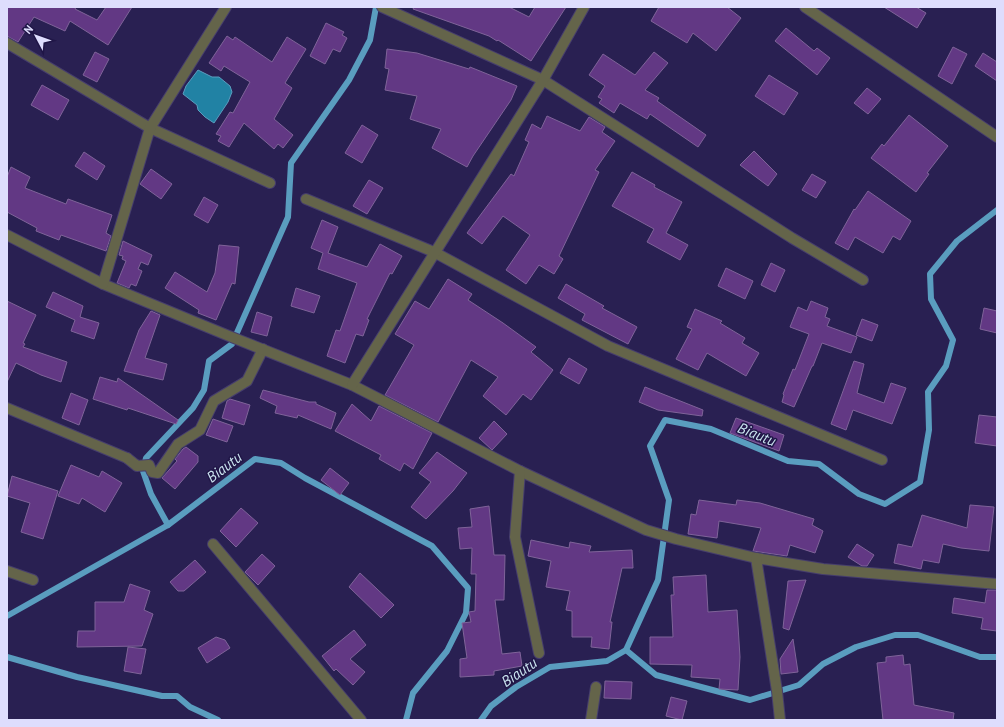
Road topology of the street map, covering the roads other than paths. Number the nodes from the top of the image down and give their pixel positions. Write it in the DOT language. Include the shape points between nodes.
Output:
graph roads {
  1 [pos="226,7"];
  2 [pos="584,7"];
  3 [pos="805,7"];
  4 [pos="384,8"];
  5 [pos="7,43"];
  6 [pos="543,80"];
  7 [pos="150,128"];
  8 [pos="997,137"];
  9 [pos="270,183"];
  10 [pos="306,199"];
  11 [pos="7,235"];
  12 [pos="434,252"];
  13 [pos="863,280"];
  14 [pos="103,284"];
  15 [pos="263,349"];
  16 [pos="352,385"];
  17 [pos="7,408"];
  18 [pos="882,460"];
  19 [pos="520,471"];
  20 [pos="213,544"];
  21 [pos="756,558"];
  22 [pos="7,571"];
  23 [pos="33,580"];
  24 [pos="997,584"];
  25 [pos="539,652"];
  26 [pos="596,687"];
  27 [pos="361,720"];
  28 [pos="591,720"];
  29 [pos="780,720"];
  1 -- 7 [label="street"];
  2 -- 6 [label="street"];
  3 -- 8 [label="street"];
  4 -- 6 [label="street"];
  5 -- 7 [label="street"];
  6 -- 12 [label="street"];
  6 -- 13 [label="street" via="792,238"];
  7 -- 9 [label="street"];
  7 -- 14 [label="street"];
  10 -- 12 [label="street"];
  11 -- 14 [label="street"];
  12 -- 16 [label="street"];
  12 -- 18 [label="street" via="608,346"];
  14 -- 15 [label="street"];
  15 -- 16 [label="street"];
  15 -- 17 [label="street" via="247,381 214,401 200,430 178,444 158,473 152,472 149,465 137,466 127,458"];
  16 -- 19 [label="street"];
  19 -- 21 [label="street" via="646,530"];
  19 -- 25 [label="street" via="515,537"];
  20 -- 27 [label="street"];
  21 -- 24 [label="street" via="823,569"];
  21 -- 29 [label="street"];
  22 -- 23 [label="street"];
  26 -- 28 [label="street"];
}
